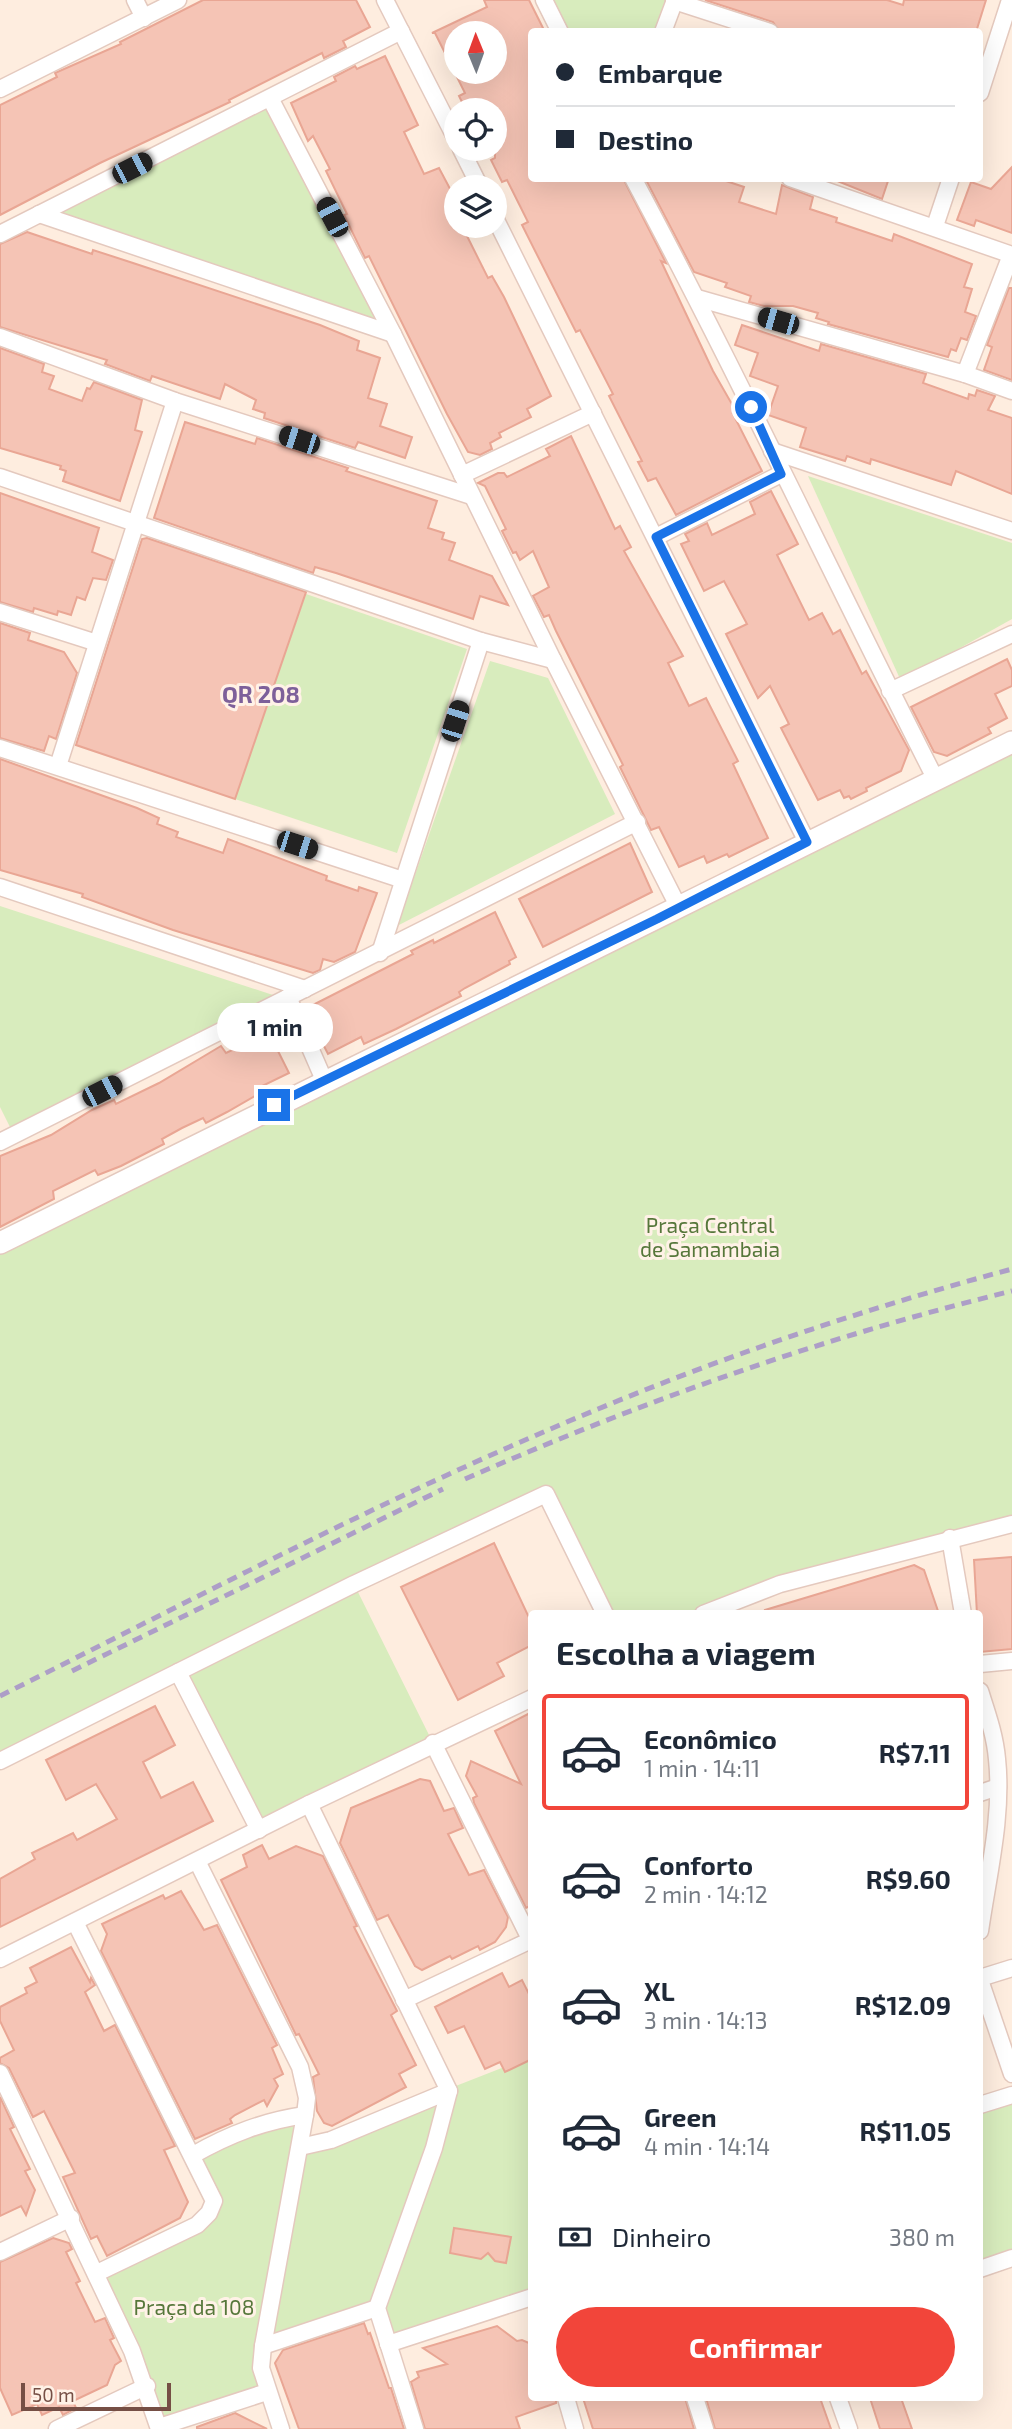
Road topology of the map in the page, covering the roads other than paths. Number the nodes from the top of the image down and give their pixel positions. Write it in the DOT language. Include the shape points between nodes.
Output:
graph roads {
  1 [pos="135,0"];
  2 [pos="178,0"];
  3 [pos="385,0"];
  4 [pos="544,0"];
  5 [pos="1010,0"];
  6 [pos="674,1"];
  7 [pos="144,18"];
  8 [pos="557,28"];
  9 [pos="664,28"];
  10 [pos="758,28"];
  11 [pos="401,31"];
  12 [pos="983,84"];
  13 [pos="0,89"];
  14 [pos="271,100"];
  15 [pos="444,115"];
  16 [pos="635,182"];
  17 [pos="802,182"];
  18 [pos="950,182"];
  19 [pos="39,214"];
  20 [pos="935,226"];
  21 [pos="0,233"];
  22 [pos="505,238"];
  23 [pos="1012,255"];
  24 [pos="697,298"];
  25 [pos="393,334"];
  26 [pos="0,337"];
  27 [pos="965,374"];
  28 [pos="1012,391"];
  29 [pos="176,401"];
  30 [pos="593,413"];
  31 [pos="772,451"];
  32 [pos="781,474"];
  33 [pos="463,475"];
  34 [pos="0,477"];
  35 [pos="471,496"];
  36 [pos="138,524"];
  37 [pos="1012,531"];
  38 [pos="656,537"];
  39 [pos="0,612"];
  40 [pos="1012,634"];
  41 [pos="481,641"];
  42 [pos="97,643"];
  43 [pos="553,660"];
  44 [pos="890,691"];
  45 [pos="1012,742"];
  46 [pos="0,748"];
  47 [pos="58,766"];
  48 [pos="936,780"];
  49 [pos="636,822"];
  50 [pos="807,842"];
  51 [pos="402,880"];
  52 [pos="0,887"];
  53 [pos="679,908"];
  54 [pos="380,953"];
  55 [pos="305,989"];
  56 [pos="288,997"];
  57 [pos="324,1080"];
  58 [pos="2,1137"];
  59 [pos="0,1243"];
  60 [pos="1012,1524"];
  61 [pos="950,1538"];
  62 [pos="727,1608"];
  63 [pos="603,1610"];
  64 [pos="962,1610"];
  65 [pos="1012,1661"];
  66 [pos="983,1664"];
  67 [pos="178,1672"];
  68 [pos="528,1700"];
  69 [pos="983,1702"];
  70 [pos="433,1744"];
  71 [pos="0,1761"];
  72 [pos="998,1787"];
  73 [pos="983,1792"];
  74 [pos="309,1804"];
  75 [pos="259,1830"];
  76 [pos="197,1861"];
  77 [pos="983,1911"];
  78 [pos="75,1922"];
  79 [pos="528,1935"];
  80 [pos="528,1942"];
  81 [pos="0,1959"];
  82 [pos="1012,1968"];
  83 [pos="983,1978"];
  84 [pos="983,1988"];
  85 [pos="404,2000"];
  86 [pos="0,2073"];
  87 [pos="1012,2074"];
  88 [pos="449,2091"];
  89 [pos="1012,2095"];
  90 [pos="983,2104"];
  91 [pos="305,2115"];
  92 [pos="300,2147"];
  93 [pos="193,2155"];
  94 [pos="71,2218"];
  95 [pos="0,2252"];
  96 [pos="1012,2258"];
  97 [pos="983,2268"];
  98 [pos="97,2273"];
  99 [pos="528,2298"];
  100 [pos="377,2308"];
  101 [pos="388,2344"];
  102 [pos="263,2346"];
  103 [pos="147,2386"];
  104 [pos="267,2392"];
  105 [pos="567,2401"];
  106 [pos="696,2401"];
  107 [pos="839,2401"];
  108 [pos="159,2428"];
  109 [pos="57,2429"];
  110 [pos="281,2429"];
  111 [pos="415,2429"];
  112 [pos="575,2429"];
  113 [pos="705,2429"];
  114 [pos="849,2429"];
  1 -- 7 [label="street"];
  2 -- 7 [label="street"];
  3 -- 11 [label="street"];
  4 -- 8 [label="street"];
  5 -- 12 [label="street"];
  6 -- 9 [label="street"];
  6 -- 10 [label="street"];
  7 -- 13 [label="street"];
  11 -- 14 [label="street"];
  11 -- 15 [label="street"];
  14 -- 19 [label="street"];
  14 -- 25 [label="street"];
  16 -- 24 [label="street"];
  17 -- 20 [label="street"];
  18 -- 20 [label="street"];
  19 -- 21 [label="street"];
  19 -- 25 [label="street"];
  20 -- 23 [label="street"];
  22 -- 30 [label="street"];
  23 -- 27 [label="street"];
  24 -- 27 [label="street"];
  24 -- 31 [label="street"];
  25 -- 33 [label="street"];
  26 -- 29 [label="street"];
  27 -- 28 [label="street"];
  29 -- 35 [label="street"];
  29 -- 36 [label="street"];
  30 -- 33 [label="street"];
  30 -- 38 [label="street"];
  31 -- 32 [label="street"];
  31 -- 37 [label="street"];
  32 -- 38 [label="street"];
  32 -- 44 [label="street"];
  33 -- 35 [label="street"];
  34 -- 36 [label="street"];
  35 -- 43 [label="street"];
  36 -- 41 [label="street"];
  36 -- 42 [label="street"];
  38 -- 50 [label="street"];
  39 -- 42 [label="street"];
  40 -- 44 [label="street"];
  41 -- 43 [label="street"];
  41 -- 51 [label="street"];
  42 -- 47 [label="street"];
  43 -- 49 [label="street"];
  44 -- 48 [label="street"];
  45 -- 48 [label="street"];
  46 -- 47 [label="street"];
  47 -- 51 [label="street"];
  48 -- 50 [label="street"];
  49 -- 53 [label="street"];
  49 -- 54 [label="street"];
  50 -- 53 [label="street"];
  51 -- 54 [label="street"];
  52 -- 55 [label="street"];
  53 -- 57 [label="street"];
  54 -- 55 [label="street"];
  55 -- 56 [label="street"];
  56 -- 57 [label="street"];
  56 -- 58 [label="street"];
  57 -- 59 [label="street"];
  60 -- 61 [label="street"];
  61 -- 62 [label="street" via="780,1584"];
  61 -- 64 [label="street"];
  63 -- 67 [label="street" via="546,1494"];
  65 -- 66 [label="street"];
  67 -- 71 [label="street"];
  67 -- 75 [label="street"];
  68 -- 70 [label="street"];
  69 -- 72 [label="street" via="997,1758"];
  70 -- 74 [label="street"];
  70 -- 79 [label="street"];
  72 -- 73 [label="street"];
  72 -- 77 [label="street"];
  74 -- 75 [label="street"];
  74 -- 85 [label="street"];
  75 -- 76 [label="street"];
  76 -- 78 [label="street"];
  76 -- 91 [label="street" via="300,2067 307,2098"];
  78 -- 81 [label="street"];
  78 -- 93 [label="street"];
  80 -- 85 [label="street"];
  82 -- 83 [label="street"];
  84 -- 87 [label="street"];
  85 -- 88 [label="street"];
  86 -- 94 [label="street"];
  88 -- 92 [label="street" via="331,2140"];
  88 -- 100 [label="street" via="434,2148"];
  89 -- 90 [label="street"];
  91 -- 92 [label="street"];
  91 -- 93 [label="street" via="268,2121"];
  92 -- 102 [label="street"];
  93 -- 98 [label="street" via="214,2201 203,2220"];
  94 -- 95 [label="street"];
  94 -- 98 [label="street"];
  96 -- 97 [label="street"];
  98 -- 103 [label="street"];
  99 -- 101 [label="street"];
  100 -- 101 [label="street"];
  100 -- 102 [label="street"];
  101 -- 111 [label="street"];
  102 -- 104 [label="street" via="261,2368"];
  103 -- 108 [label="street"];
  103 -- 109 [label="street"];
  104 -- 108 [label="street"];
  104 -- 110 [label="street"];
  105 -- 112 [label="street"];
  106 -- 113 [label="street"];
  107 -- 114 [label="street"];
}
